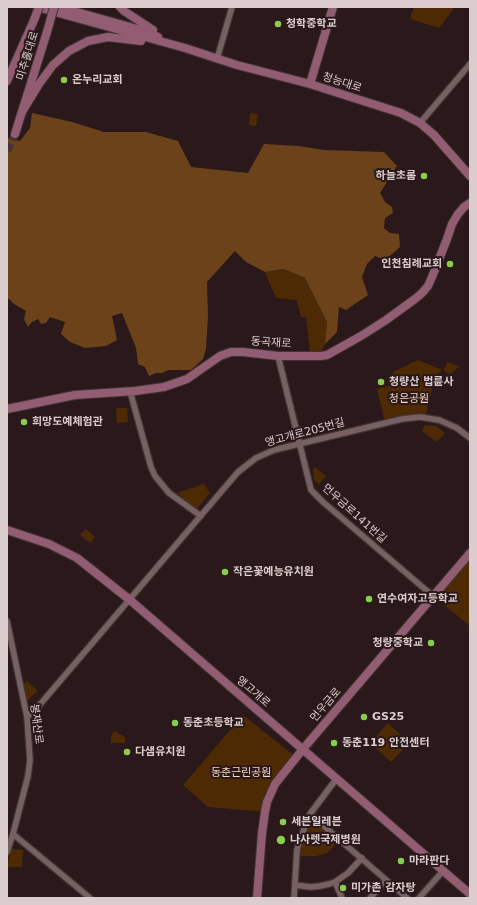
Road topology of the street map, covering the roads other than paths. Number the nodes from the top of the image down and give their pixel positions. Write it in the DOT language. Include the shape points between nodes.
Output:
graph roads {
  1 [pos="38,7"];
  2 [pos="54,7"];
  3 [pos="58,7"];
  4 [pos="120,7"];
  5 [pos="232,7"];
  6 [pos="333,7"];
  7 [pos="185,48"];
  8 [pos="217,59"];
  9 [pos="470,64"];
  10 [pos="7,81"];
  11 [pos="310,84"];
  12 [pos="22,112"];
  13 [pos="420,123"];
  14 [pos="15,134"];
  15 [pos="470,176"];
  16 [pos="470,202"];
  17 [pos="278,356"];
  18 [pos="130,391"];
  19 [pos="7,409"];
  20 [pos="470,438"];
  21 [pos="300,444"];
  22 [pos="201,516"];
  23 [pos="7,530"];
  24 [pos="470,553"];
  25 [pos="433,596"];
  26 [pos="130,600"];
  27 [pos="7,621"];
  28 [pos="27,717"];
  29 [pos="302,749"];
  30 [pos="337,778"];
  31 [pos="310,814"];
  32 [pos="13,834"];
  33 [pos="7,852"];
  34 [pos="362,858"];
  35 [pos="443,871"];
  36 [pos="386,880"];
  37 [pos="335,882"];
  38 [pos="295,885"];
  39 [pos="470,894"];
  40 [pos="90,898"];
  41 [pos="257,898"];
  42 [pos="294,898"];
  43 [pos="342,898"];
  44 [pos="370,898"];
  45 [pos="407,898"];
  46 [pos="419,898"];
  1 -- 7 [label="main road"];
  1 -- 10 [label="main road, 미추홀대로, bridge"];
  2 -- 12 [label="main road, 미추홀대로, bridge"];
  3 -- 7 [label="main road" via="141,30"];
  4 -- 7 [label="main road" via="147,27"];
  5 -- 8 [label="street"];
  6 -- 11 [label="main road"];
  7 -- 8 [label="main road, 청능대로"];
  7 -- 12 [label="main road" via="108,37 88,41 69,51 53,65"];
  8 -- 11 [label="main road, 청능대로"];
  9 -- 13 [label="street"];
  11 -- 13 [label="main road, 청능대로" via="401,113"];
  12 -- 14 [label="main road, 미추홀대로"];
  13 -- 15 [label="main road, 청능대로"];
  16 -- 17 [label="main road, 동곡재로" via="452,224 428,286 415,299 361,336 327,355"];
  17 -- 18 [label="main road, 동곡재로" via="231,352 220,356 187,379 164,387"];
  17 -- 21 [label="street, 먼우금로141번길"];
  18 -- 19 [label="main road, 동곡재로" via="76,395"];
  18 -- 22 [label="street" via="155,476 169,493"];
  20 -- 21 [label="street, 앵고개로205번길" via="457,428 439,420 420,417"];
  21 -- 22 [label="street, 앵고개로205번길" via="274,450 256,458 238,472"];
  21 -- 25 [label="street, 먼우금로141번길" via="312,490 316,496"];
  22 -- 26 [label="street, 앵고개로205번길"];
  23 -- 26 [label="main road, 앵고개로" via="49,544 77,558"];
  24 -- 25 [label="main road, 먼우금로"];
  25 -- 29 [label="main road, 먼우금로"];
  26 -- 28 [label="street, 앵고개로205번길" via="38,708"];
  26 -- 29 [label="main road, 앵고개로"];
  27 -- 28 [label="street, 봉재산로"];
  28 -- 32 [label="street, 봉재산로" via="30,760"];
  29 -- 30 [label="main road, 앵고개로"];
  29 -- 41 [label="main road, 먼우금로" via="275,784 267,802"];
  30 -- 31 [label="street"];
  30 -- 35 [label="main road, 앵고개로"];
  31 -- 34 [label="street"];
  31 -- 38 [label="street" via="296,850"];
  32 -- 33 [label="street, 봉재산로"];
  32 -- 40 [label="street"];
  34 -- 36 [label="street"];
  34 -- 37 [label="street"];
  35 -- 39 [label="main road, 앵고개로"];
  35 -- 46 [label="street"];
  36 -- 44 [label="street"];
  36 -- 45 [label="street"];
  37 -- 38 [label="street" via="320,886"];
  37 -- 43 [label="street"];
  38 -- 42 [label="street"];
}
